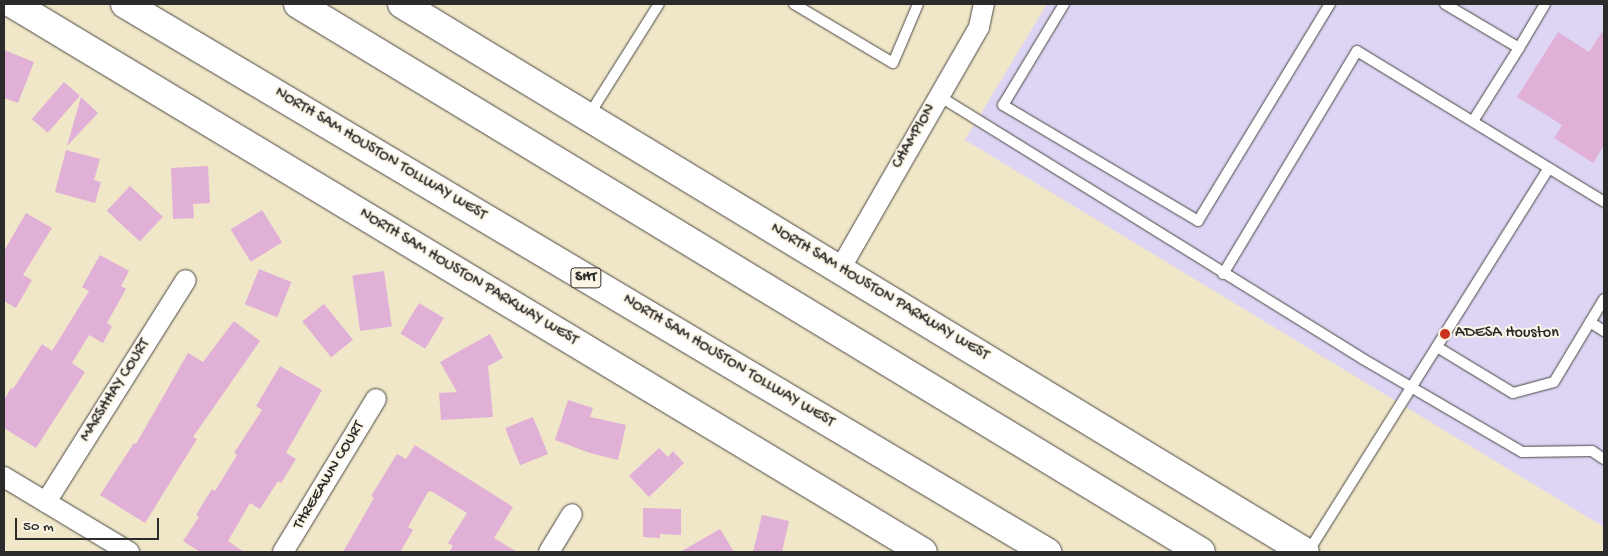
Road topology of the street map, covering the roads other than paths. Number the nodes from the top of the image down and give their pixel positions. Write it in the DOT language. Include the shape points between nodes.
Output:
graph roads {
  1 [pos="13,4"];
  2 [pos="125,4"];
  3 [pos="298,4"];
  4 [pos="402,4"];
  5 [pos="658,4"];
  6 [pos="794,4"];
  7 [pos="918,4"];
  8 [pos="984,4"];
  9 [pos="1064,4"];
  10 [pos="1330,4"];
  11 [pos="1445,4"];
  12 [pos="1546,4"];
  13 [pos="1519,48"];
  14 [pos="939,96"];
  15 [pos="588,116"];
  16 [pos="1472,121"];
  17 [pos="1549,168"];
  18 [pos="1604,202"];
  19 [pos="840,269"];
  20 [pos="1223,274"];
  21 [pos="186,280"];
  22 [pos="1604,299"];
  23 [pos="1590,322"];
  24 [pos="1604,331"];
  25 [pos="1437,347"];
  26 [pos="1411,388"];
  27 [pos="376,399"];
  28 [pos="1604,459"];
  29 [pos="4,477"];
  30 [pos="46,502"];
  31 [pos="572,514"];
  32 [pos="129,552"];
  33 [pos="283,552"];
  34 [pos="549,552"];
  35 [pos="923,552"];
  36 [pos="1047,552"];
  37 [pos="1201,552"];
  38 [pos="1307,552"];
  1 -- 35 [label="main road, NORTH SAM HOUSTON PARKWAY WEST"];
  2 -- 36 [label="main road, NORTH SAM HOUSTON TOLLWAY WEST / SHT"];
  3 -- 37 [label="main road"];
  4 -- 15 [label="main road, NORTH SAM HOUSTON PARKWAY WEST"];
  5 -- 15 [label="lane"];
  6 -- 7 [label="lane" via="894,63"];
  8 -- 14 [label="street, CHAMPION" via="979,27"];
  9 -- 10 [label="lane" via="1003,106 1198,221"];
  11 -- 13 [label="lane"];
  12 -- 13 [label="lane"];
  13 -- 16 [label="lane"];
  14 -- 19 [label="street, CHAMPION"];
  14 -- 20 [label="lane"];
  15 -- 19 [label="main road, NORTH SAM HOUSTON PARKWAY WEST"];
  16 -- 17 [label="lane"];
  16 -- 20 [label="lane" via="1357,51"];
  17 -- 18 [label="lane"];
  17 -- 25 [label="lane"];
  19 -- 38 [label="main road, NORTH SAM HOUSTON PARKWAY WEST"];
  20 -- 26 [label="lane"];
  21 -- 30 [label="street, MARSHHAY COURT"];
  22 -- 23 [label="lane"];
  23 -- 24 [label="lane"];
  23 -- 25 [label="lane" via="1554,382 1513,393"];
  25 -- 26 [label="lane"];
  26 -- 28 [label="lane" via="1522,452 1592,451"];
  26 -- 38 [label="lane"];
  27 -- 33 [label="street, THREEAWN COURT"];
  29 -- 30 [label="street"];
  30 -- 32 [label="street"];
  31 -- 34 [label="street"];
}
